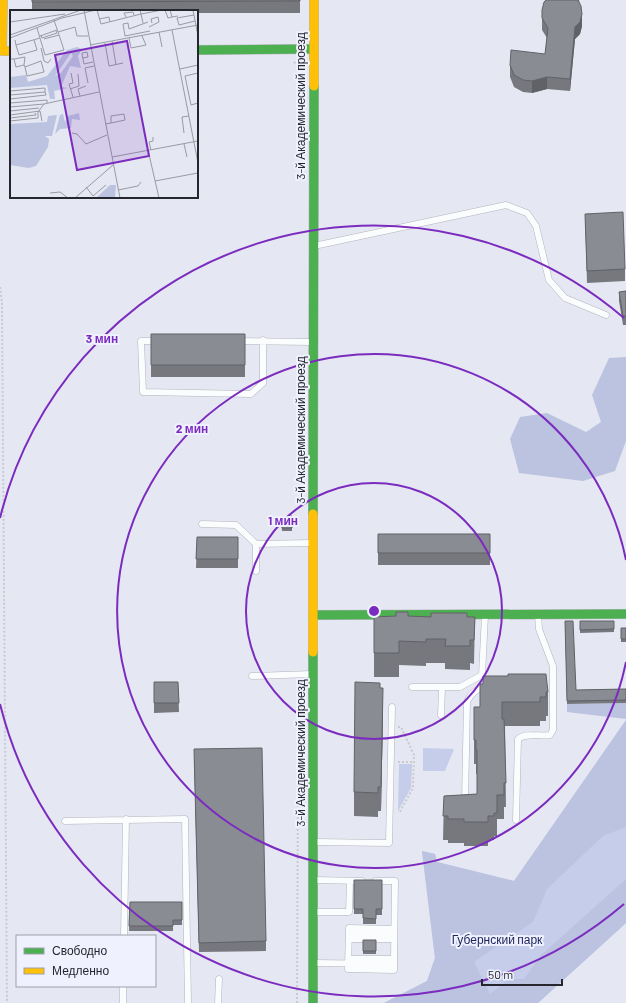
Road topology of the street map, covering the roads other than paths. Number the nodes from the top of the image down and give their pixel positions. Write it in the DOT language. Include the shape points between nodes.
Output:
graph roads {
  1 [pos="3,0"];
  2 [pos="314,0"];
  3 [pos="312,49"];
  4 [pos="198,50"];
  5 [pos="4,51"];
  6 [pos="314,246"];
  7 [pos="606,315"];
  8 [pos="263,340"];
  9 [pos="164,341"];
  10 [pos="232,341"];
  11 [pos="312,342"];
  12 [pos="202,524"];
  13 [pos="313,542"];
  14 [pos="256,544"];
  15 [pos="256,571"];
  16 [pos="626,614"];
  17 [pos="314,615"];
  18 [pos="485,615"];
  19 [pos="538,615"];
  20 [pos="314,674"];
  21 [pos="252,676"];
  22 [pos="412,687"];
  23 [pos="442,687"];
  24 [pos="496,687"];
  25 [pos="546,687"];
  26 [pos="553,688"];
  27 [pos="392,706"];
  28 [pos="441,715"];
  29 [pos="465,806"];
  30 [pos="126,819"];
  31 [pos="516,820"];
  32 [pos="65,821"];
  33 [pos="313,842"];
  34 [pos="314,880"];
  35 [pos="350,880"];
  36 [pos="313,912"];
  37 [pos="349,934"];
  38 [pos="394,934"];
  39 [pos="124,935"];
  40 [pos="394,962"];
  41 [pos="313,964"];
  42 [pos="348,964"];
  43 [pos="219,979"];
  44 [pos="124,987"];
  45 [pos="123,1003"];
  46 [pos="188,1003"];
  47 [pos="218,1003"];
  48 [pos="313,1003"];
  1 -- 5 [label="street"];
  2 -- 3 [label="street, 3-й Академический проезд"];
  3 -- 4 [label="street"];
  3 -- 6 [label="street, 3-й Академический проезд"];
  6 -- 7 [label="lane" via="506,205 527,212 536,226 550,280 565,298"];
  6 -- 11 [label="street, 3-й Академический проезд"];
  8 -- 9 [label="lane" via="263,383 251,394 143,392 141,341"];
  8 -- 10 [label="lane"];
  8 -- 11 [label="lane"];
  11 -- 13 [label="street, 3-й Академический проезд"];
  12 -- 14 [label="lane" via="236,525"];
  13 -- 14 [label="lane"];
  13 -- 17 [label="street, 3-й Академический проезд"];
  14 -- 15 [label="lane"];
  16 -- 19 [label="street"];
  17 -- 18 [label="street"];
  17 -- 20 [label="street, 3-й Академический проезд"];
  18 -- 19 [label="street"];
  18 -- 23 [label="lane" via="482,675 460,687"];
  19 -- 26 [label="lane" via="539,629 553,666"];
  20 -- 21 [label="lane"];
  20 -- 33 [label="street, 3-й Академический проезд"];
  22 -- 23 [label="lane"];
  23 -- 28 [label="lane"];
  24 -- 29 [label="lane" via="479,688 467,702"];
  25 -- 26 [label="lane"];
  26 -- 31 [label="lane" via="550,735 524,735 520,736 517,742"];
  27 -- 33 [label="lane" via="390,843"];
  30 -- 32 [label="lane"];
  30 -- 39 [label="lane"];
  30 -- 46 [label="lane" via="185,819"];
  33 -- 34 [label="street, 3-й Академический проезд"];
  34 -- 35 [label="lane"];
  34 -- 36 [label="street, 3-й Академический проезд"];
  35 -- 36 [label="lane" via="349,912"];
  35 -- 38 [label="lane" via="395,881"];
  36 -- 41 [label="street, 3-й Академический проезд"];
  37 -- 38 [label="lane"];
  37 -- 38 [label="lane"];
  37 -- 42 [label="lane"];
  38 -- 40 [label="lane"];
  40 -- 42 [label="lane"];
  40 -- 42 [label="lane" via="394,970"];
  41 -- 42 [label="lane"];
  41 -- 48 [label="street, 3-й Академический проезд"];
  43 -- 47 [label="lane"];
  44 -- 45 [label="lane"];
}
